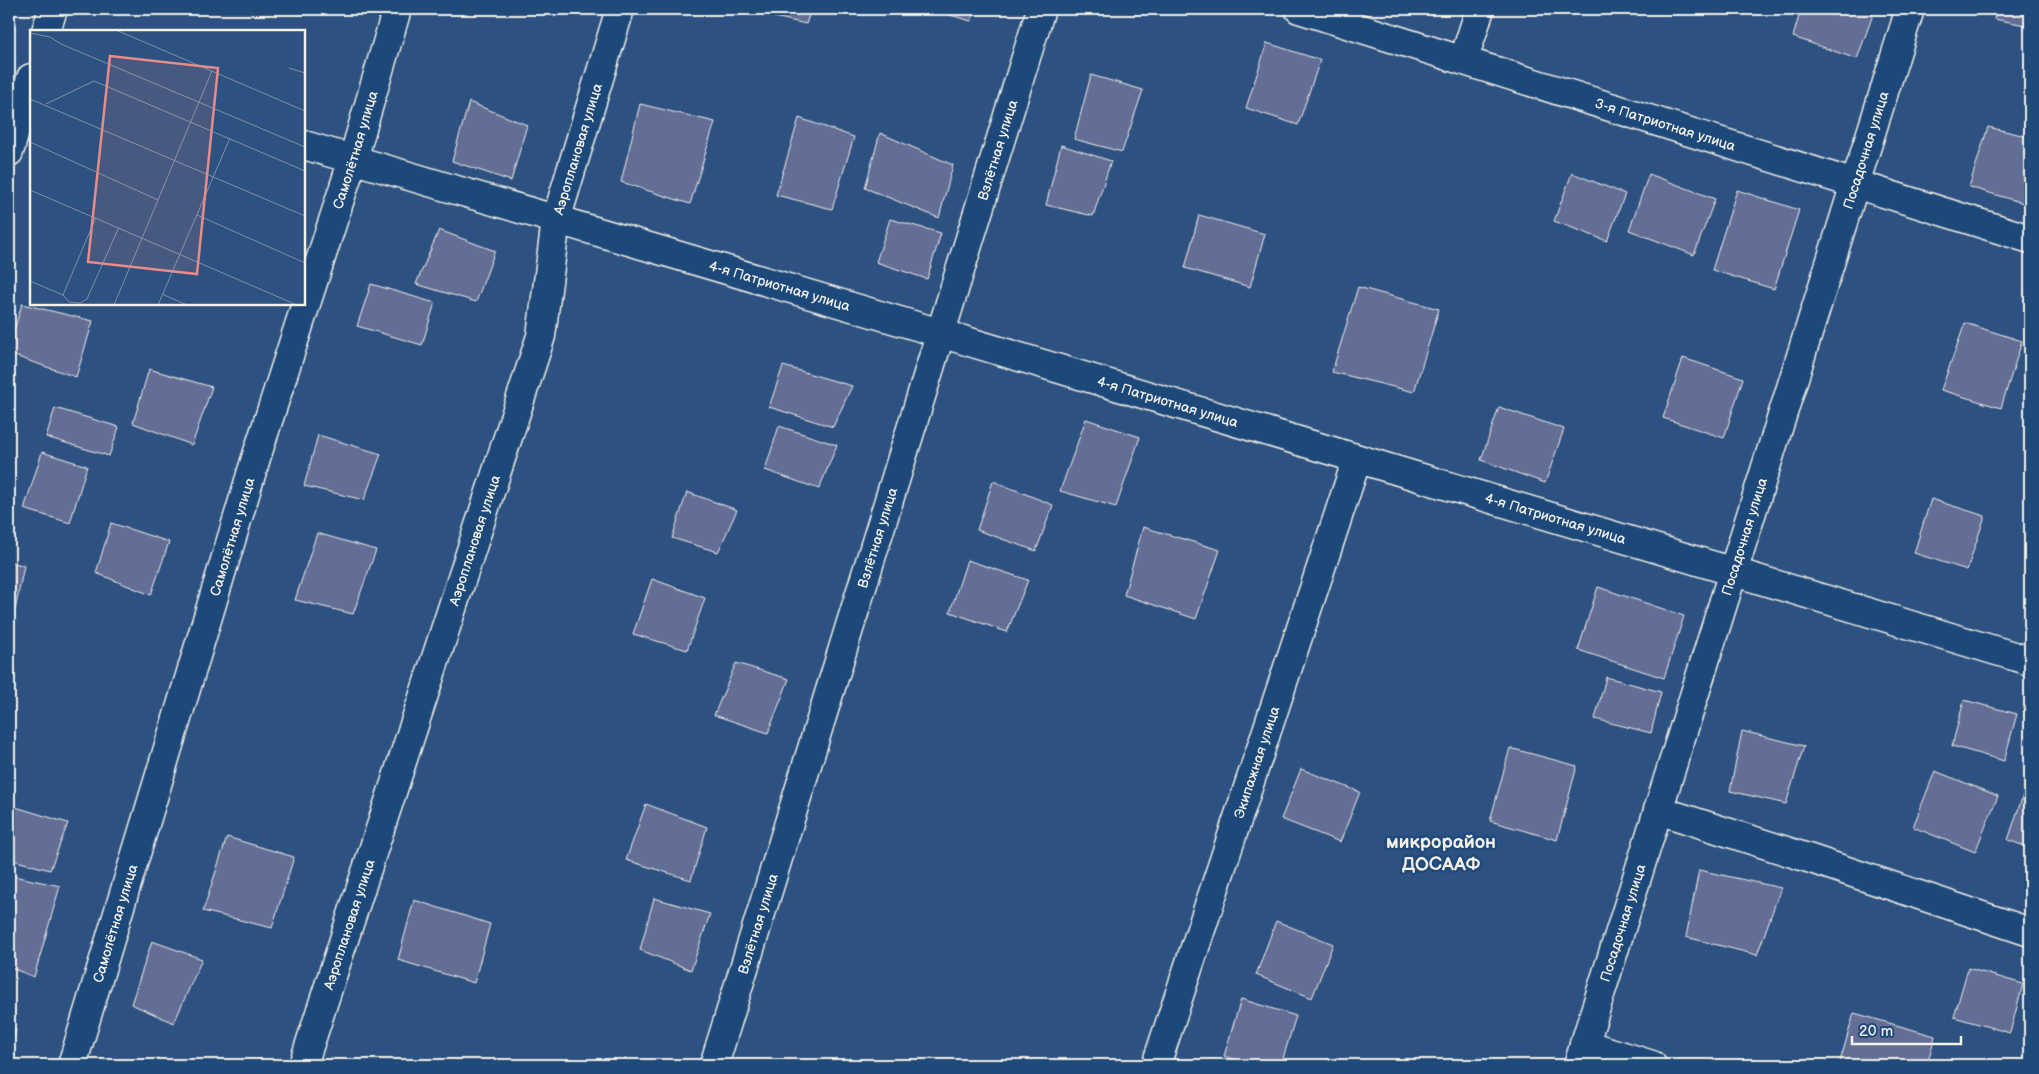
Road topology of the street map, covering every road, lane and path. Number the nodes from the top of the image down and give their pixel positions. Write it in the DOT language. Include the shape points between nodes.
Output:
graph roads {
  1 [pos="53,9"];
  2 [pos="397,9"];
  3 [pos="620,9"];
  4 [pos="1041,9"];
  5 [pos="1299,9"];
  6 [pos="1480,9"];
  7 [pos="1910,9"];
  8 [pos="46,30"];
  9 [pos="1464,59"];
  10 [pos="30,81"];
  11 [pos="305,145"];
  12 [pos="9,152"];
  13 [pos="353,159"];
  14 [pos="1854,184"];
  15 [pos="556,220"];
  16 [pos="2030,239"];
  17 [pos="940,333"];
  18 [pos="1356,459"];
  19 [pos="1733,572"];
  20 [pos="2030,661"];
  21 [pos="1658,810"];
  22 [pos="2030,932"];
  23 [pos="1581,1055"];
  24 [pos="72,1065"];
  25 [pos="303,1065"];
  26 [pos="714,1065"];
  27 [pos="1156,1065"];
  28 [pos="1652,1065"];
  1 -- 8 [label="street"];
  2 -- 13 [label="street, Самолётная улица"];
  3 -- 15 [label="street, Аэроплановая улица"];
  4 -- 17 [label="street, Взлётная улица"];
  5 -- 9 [label="street, 3-я Патриотная улица"];
  6 -- 9 [label="street"];
  7 -- 14 [label="street, Посадочная улица"];
  9 -- 14 [label="street, 3-я Патриотная улица"];
  10 -- 12 [label="street"];
  11 -- 13 [label="street, 4-я Патриотная улица"];
  13 -- 15 [label="street, 4-я Патриотная улица"];
  13 -- 24 [label="street, Самолётная улица" via="256,458"];
  14 -- 16 [label="street, 3-я Патриотная улица"];
  14 -- 19 [label="street, Посадочная улица"];
  15 -- 17 [label="street, 4-я Патриотная улица"];
  15 -- 25 [label="street, Аэроплановая улица" via="541,336"];
  17 -- 18 [label="street, 4-я Патриотная улица"];
  17 -- 26 [label="street, Взлётная улица"];
  18 -- 19 [label="street, 4-я Патриотная улица"];
  18 -- 27 [label="street, Экипажная улица"];
  19 -- 20 [label="street, 4-я Патриотная улица"];
  19 -- 21 [label="street, Посадочная улица"];
  21 -- 22 [label="street"];
  21 -- 23 [label="street, Посадочная улица"];
  23 -- 28 [label="street"];
}
